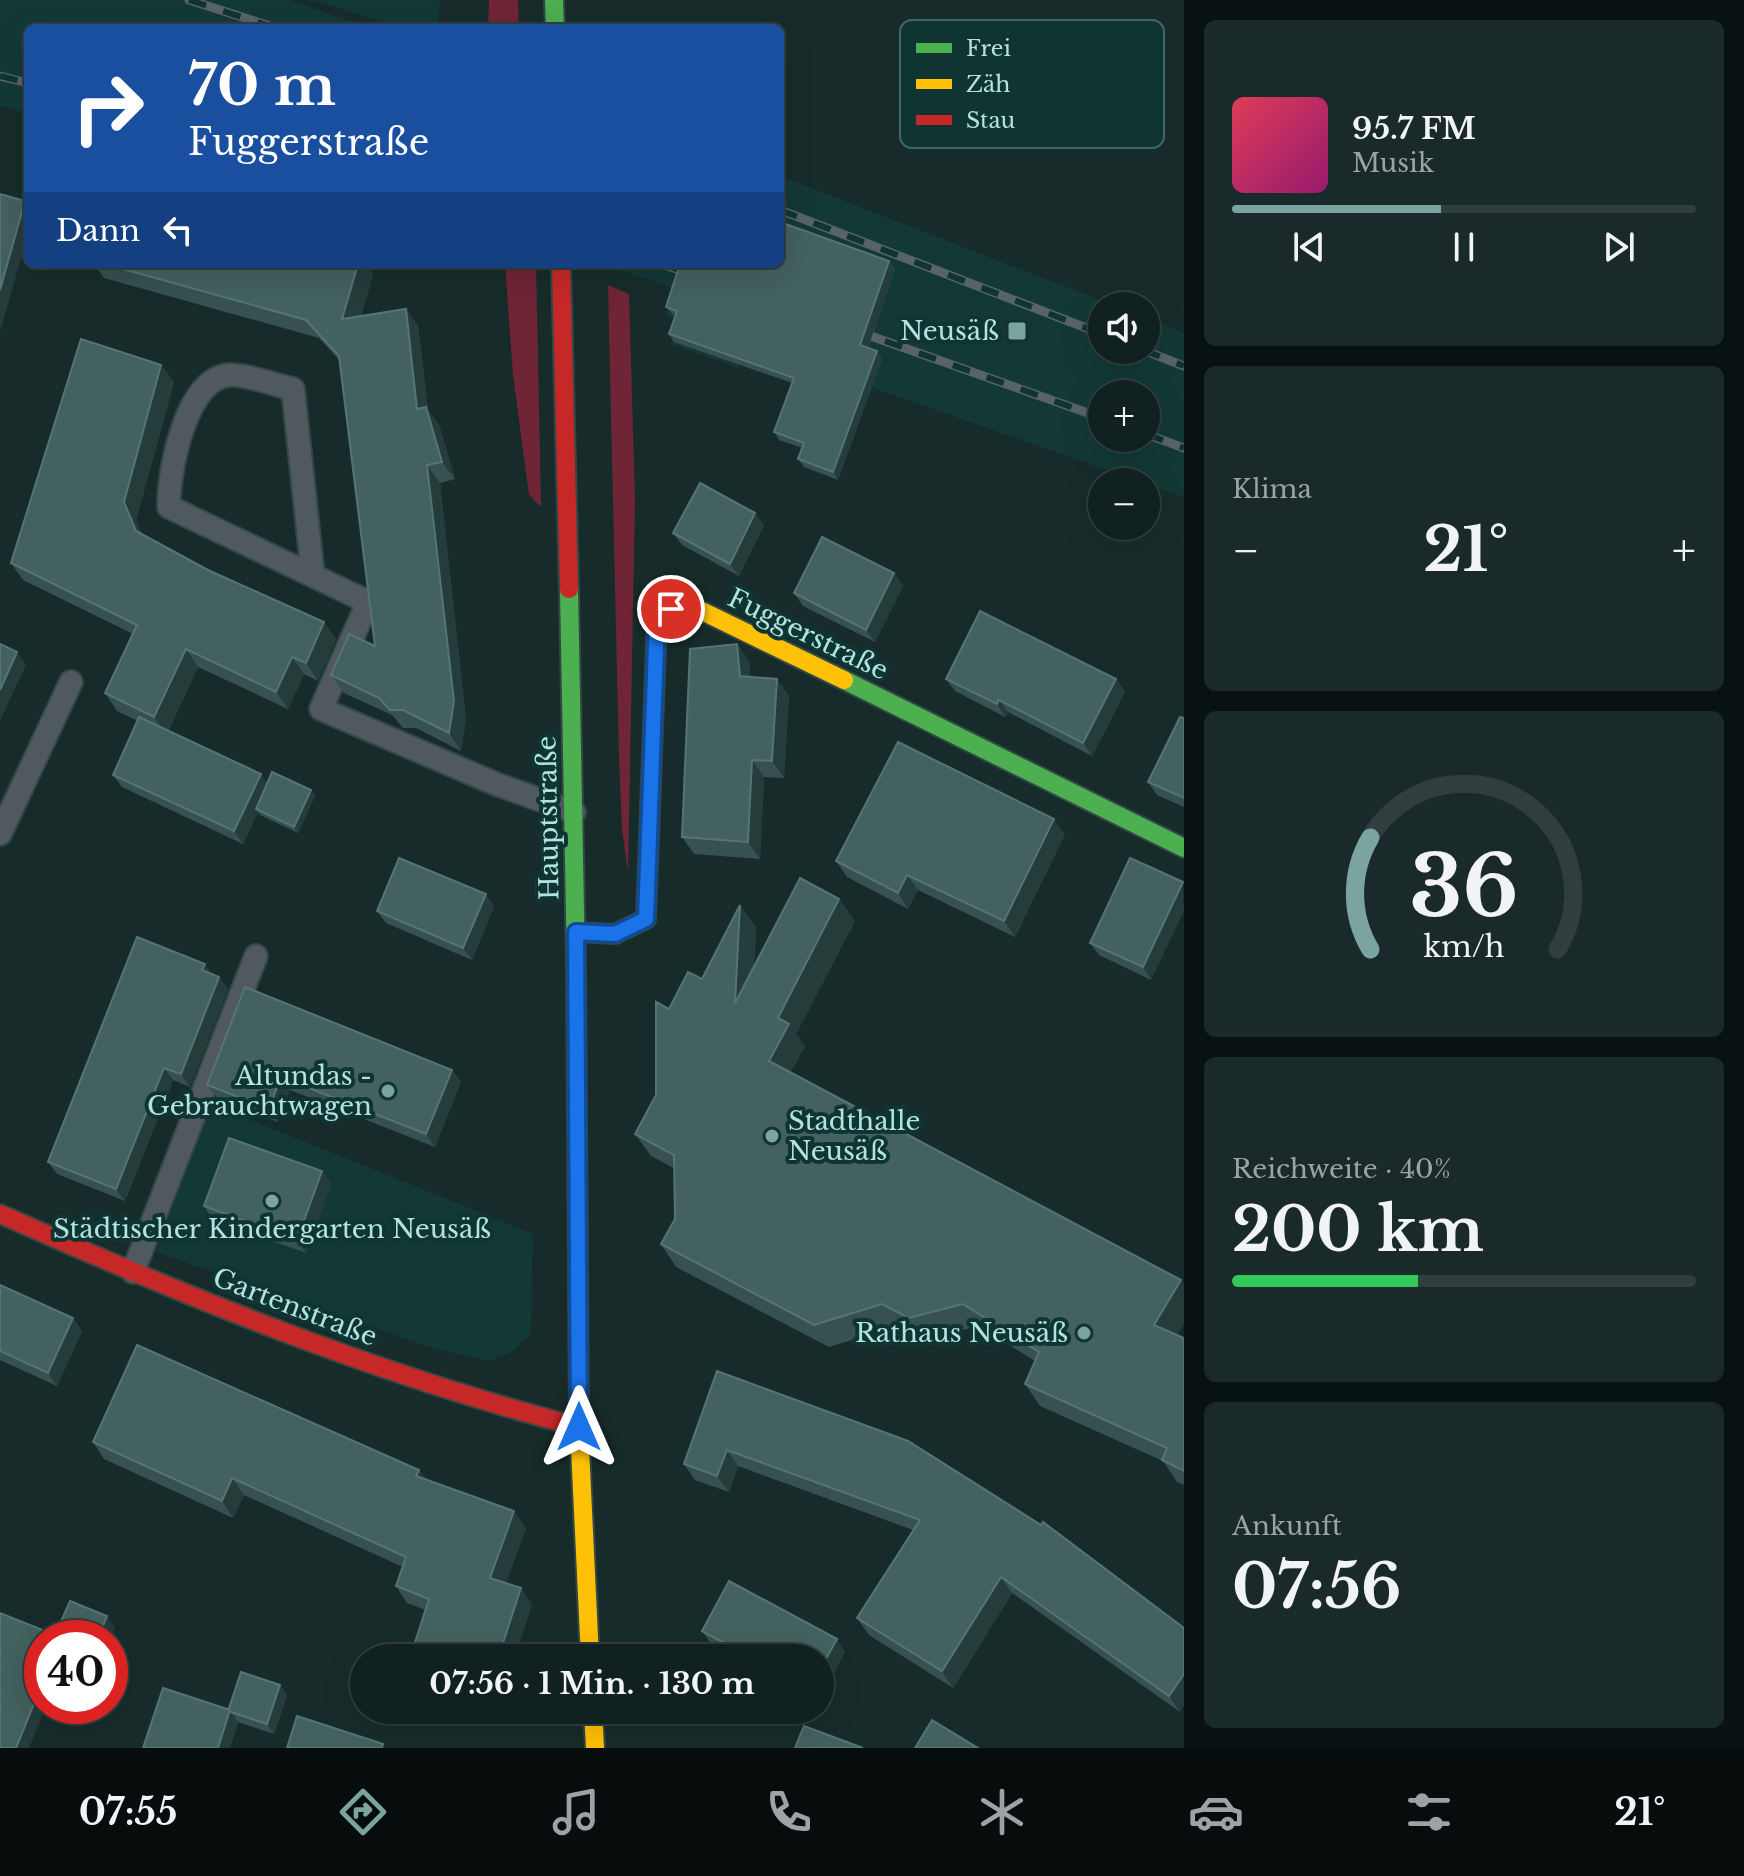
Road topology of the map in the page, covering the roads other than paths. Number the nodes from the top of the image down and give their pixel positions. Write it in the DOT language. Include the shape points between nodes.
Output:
graph roads {
  1 [pos="554,0"];
  2 [pos="555,24"];
  3 [pos="561,268"];
  4 [pos="313,576"];
  5 [pos="71,682"];
  6 [pos="574,812"];
  7 [pos="0,834"];
  8 [pos="1184,848"];
  9 [pos="576,932"];
  10 [pos="256,956"];
  11 [pos="0,1214"];
  12 [pos="133,1272"];
  13 [pos="579,1427"];
  14 [pos="589,1644"];
  15 [pos="594,1724"];
  16 [pos="595,1748"];
  1 -- 2 [label="street"];
  3 -- 6 [label="street, Hauptstraße"];
  4 -- 4 [label="lane" via="169,507 169,478 193,401 208,383 230,375 293,389"];
  4 -- 6 [label="lane" via="368,602 321,709"];
  5 -- 7 [label="lane"];
  6 -- 9 [label="street, Hauptstraße"];
  8 -- 9 [label="street, Fuggerstraße" via="720,619 693,607 671,609 657,619 646,919 615,934"];
  9 -- 13 [label="street, Hauptstraße"];
  10 -- 12 [label="lane"];
  11 -- 12 [label="street, Gartenstraße"];
  12 -- 13 [label="street, Gartenstraße" via="455,1395"];
  13 -- 14 [label="street, Hauptstraße"];
  15 -- 16 [label="street"];
}
